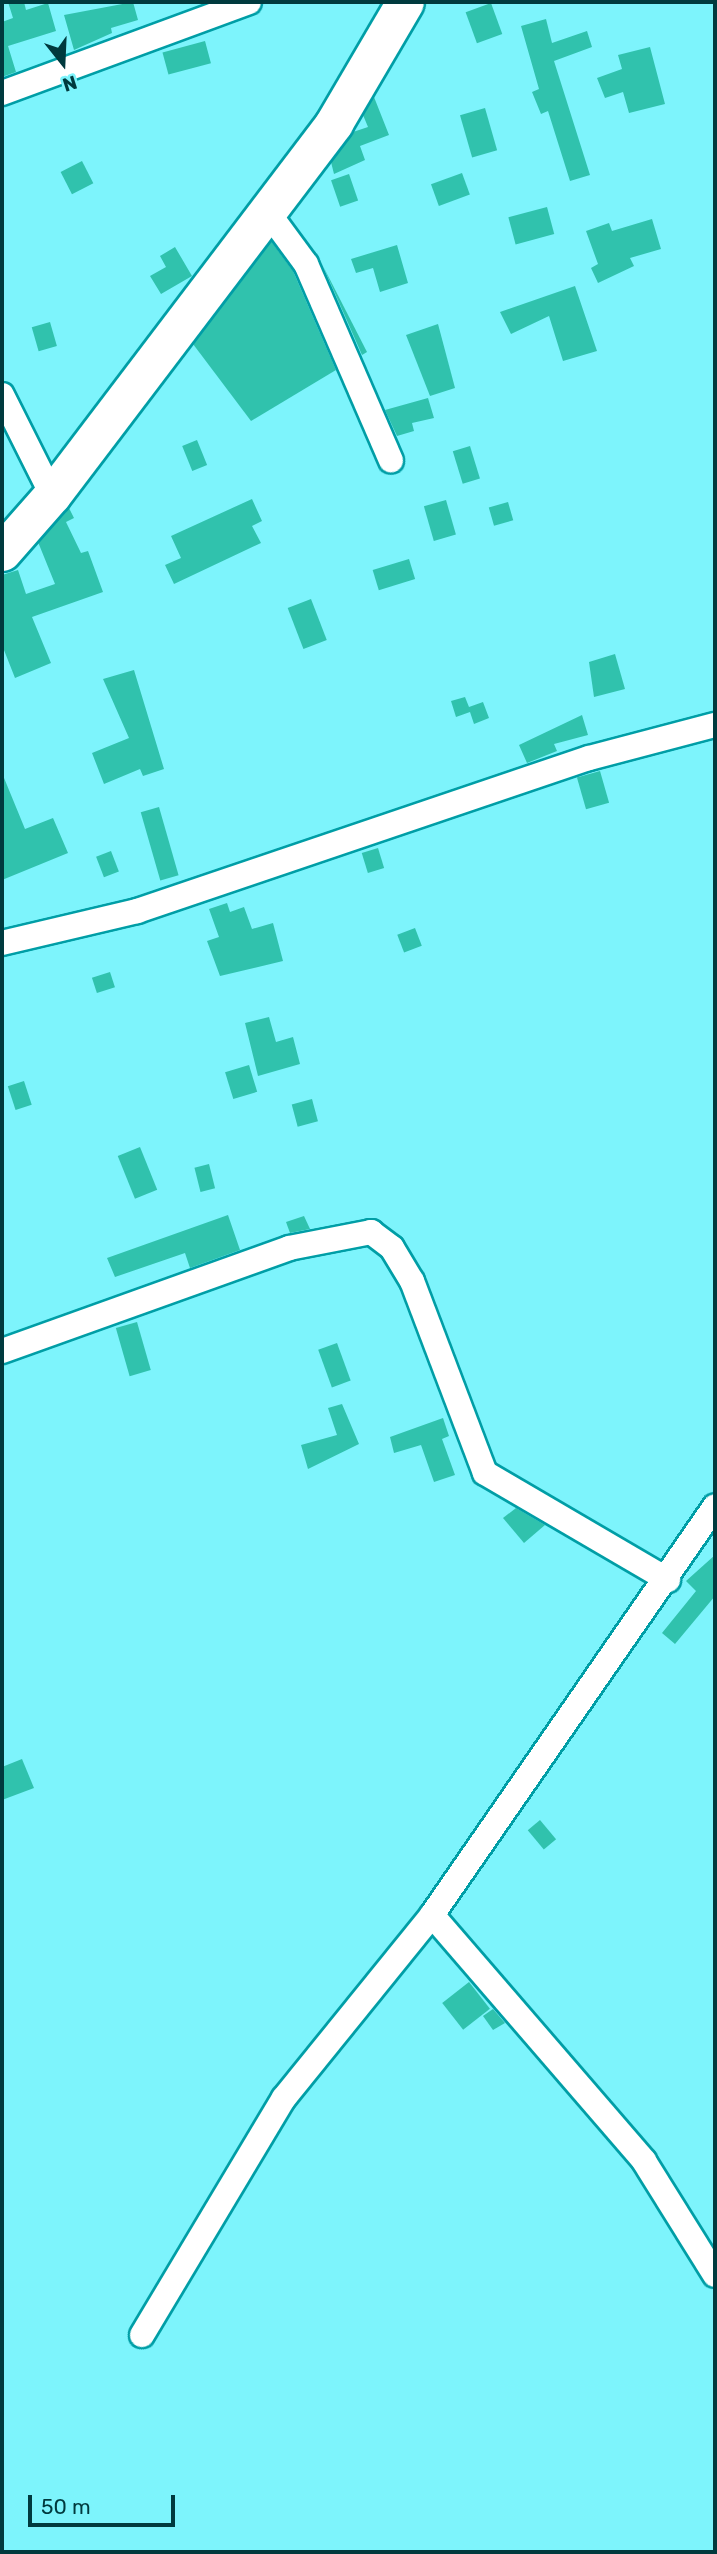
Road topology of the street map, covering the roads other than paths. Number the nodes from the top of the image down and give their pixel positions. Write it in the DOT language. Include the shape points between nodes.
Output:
graph roads {
  1 [pos="249,2"];
  2 [pos="405,2"];
  3 [pos="2,93"];
  4 [pos="267,211"];
  5 [pos="2,395"];
  6 [pos="391,460"];
  7 [pos="52,495"];
  8 [pos="2,552"];
  9 [pos="715,725"];
  10 [pos="2,943"];
  11 [pos="2,1351"];
  12 [pos="715,1507"];
  13 [pos="668,1580"];
  14 [pos="432,1915"];
  15 [pos="715,2275"];
  16 [pos="142,2335"];
  1 -- 3 [label="street"];
  2 -- 4 [label="highway" via="334,122"];
  4 -- 6 [label="street" via="306,264"];
  4 -- 7 [label="highway"];
  5 -- 7 [label="street"];
  7 -- 8 [label="highway"];
  9 -- 10 [label="street" via="589,758 137,911"];
  11 -- 13 [label="street" via="289,1248 371,1232 392,1248 412,1281 485,1473"];
  12 -- 13 [label="street"];
  13 -- 14 [label="street"];
  14 -- 15 [label="street" via="644,2161"];
  14 -- 16 [label="street" via="285,2098"];
}
